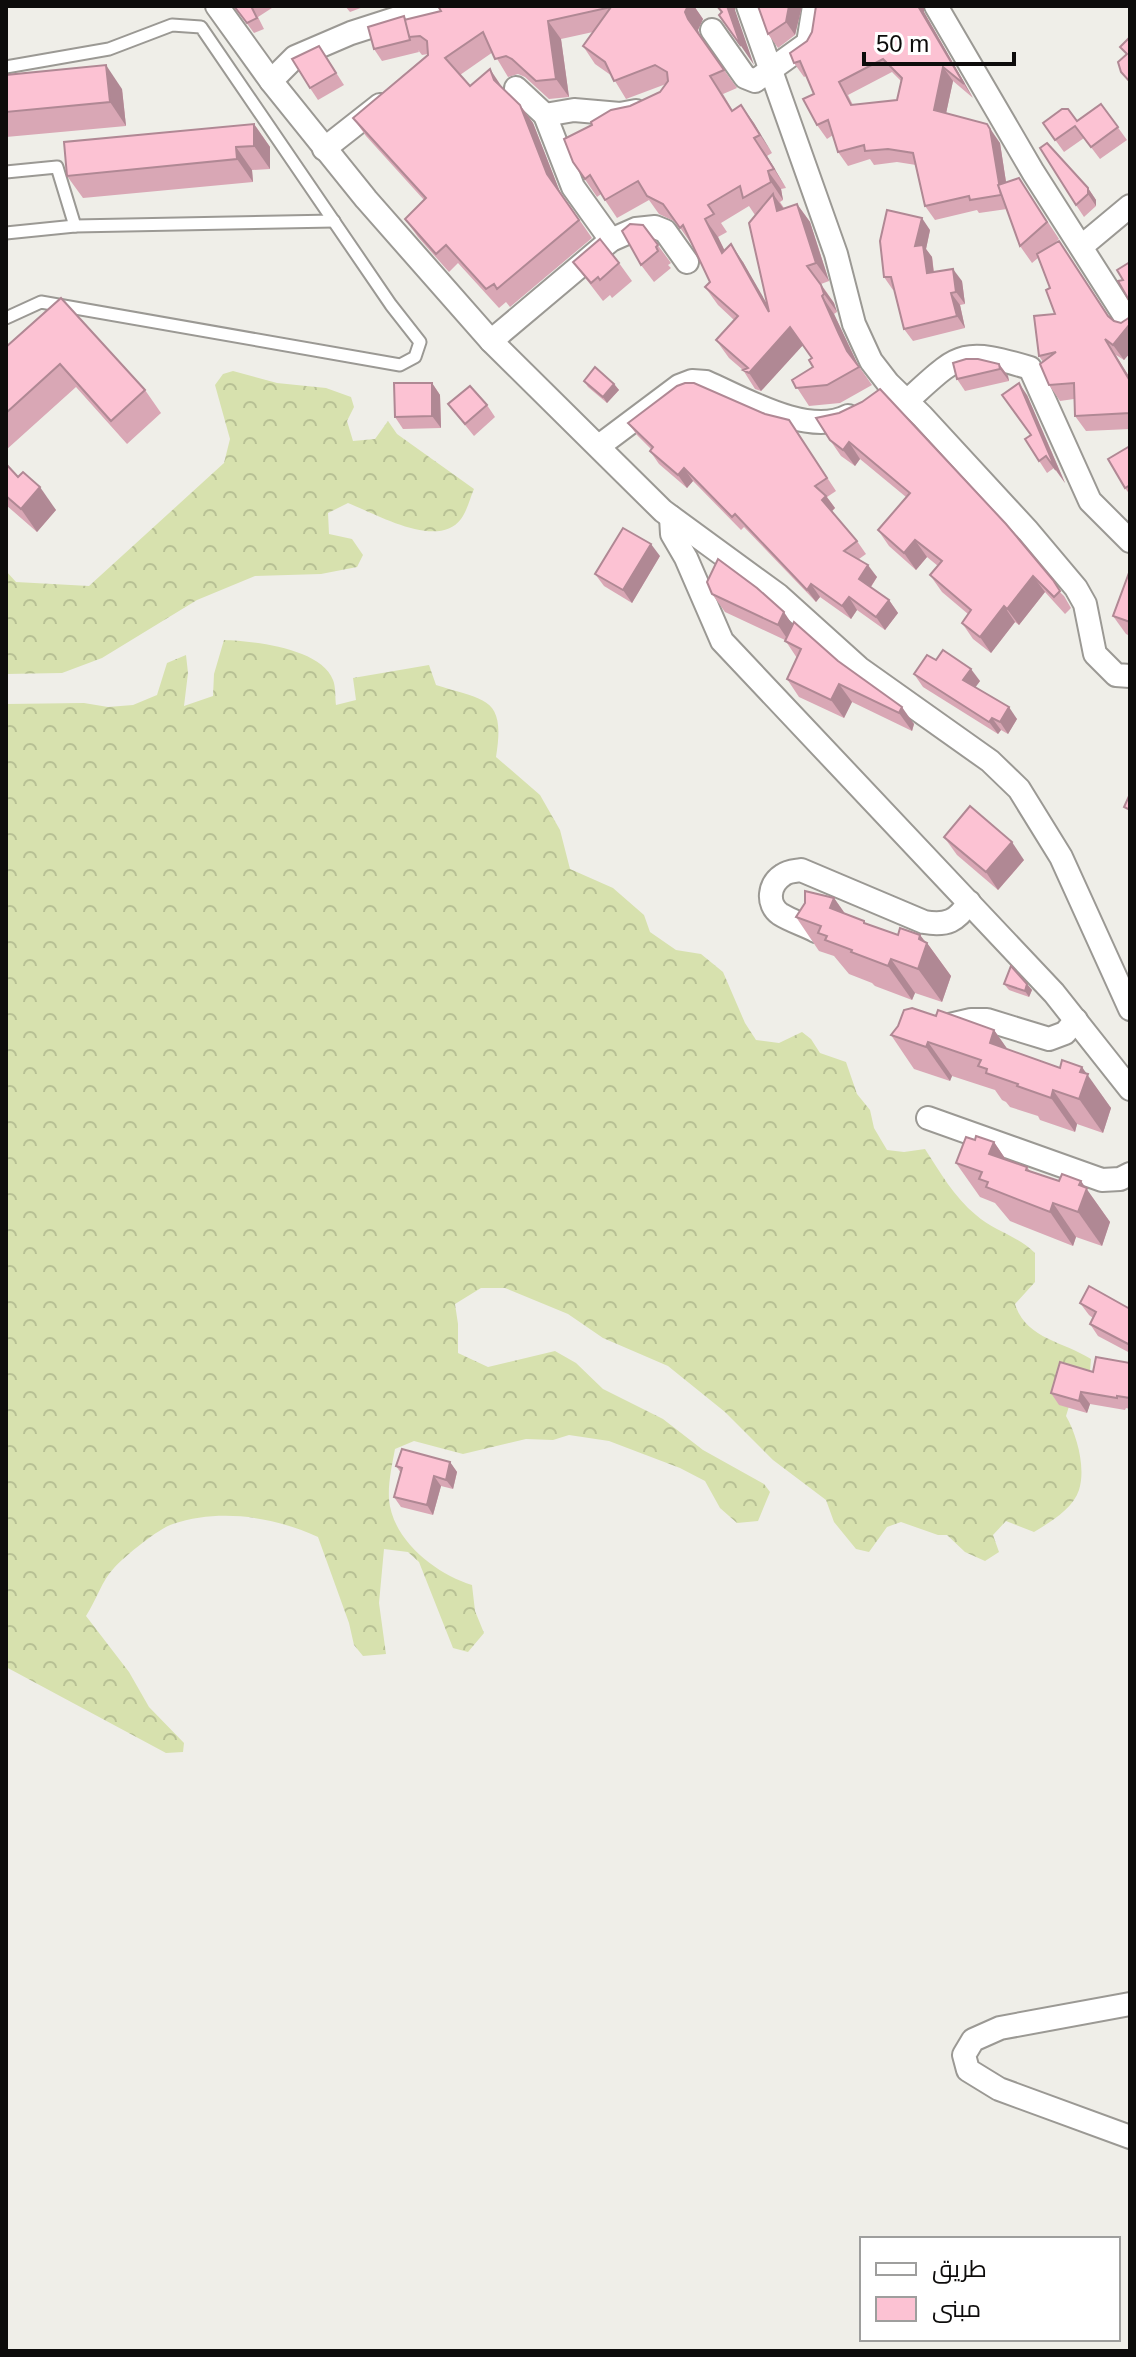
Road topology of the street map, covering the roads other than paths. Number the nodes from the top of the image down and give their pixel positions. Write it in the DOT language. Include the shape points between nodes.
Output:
graph roads {
  1 [pos="217,6"];
  2 [pos="446,6"];
  3 [pos="748,6"];
  4 [pos="814,6"];
  5 [pos="936,6"];
  6 [pos="712,30"];
  7 [pos="6,67"];
  8 [pos="770,69"];
  9 [pos="271,81"];
  10 [pos="516,88"];
  11 [pos="394,94"];
  12 [pos="657,101"];
  13 [pos="545,115"];
  14 [pos="324,149"];
  15 [pos="6,172"];
  16 [pos="1130,206"];
  17 [pos="334,221"];
  18 [pos="75,226"];
  19 [pos="6,233"];
  20 [pos="611,240"];
  21 [pos="1082,246"];
  22 [pos="687,262"];
  23 [pos="6,318"];
  24 [pos="1130,324"];
  25 [pos="491,341"];
  26 [pos="887,397"];
  27 [pos="599,446"];
  28 [pos="671,517"];
  29 [pos="1130,541"];
  30 [pos="1130,676"];
  31 [pos="969,902"];
  32 [pos="816,931"];
  33 [pos="1130,1009"];
  34 [pos="1076,1020"];
  35 [pos="920,1031"];
  36 [pos="1130,1089"];
  37 [pos="928,1118"];
  38 [pos="1130,1174"];
  39 [pos="1130,2004"];
  40 [pos="1130,2137"];
  1 -- 9 [label="street"];
  2 -- 9 [label="street" via="351,33 295,57"];
  3 -- 8 [label="street"];
  4 -- 8 [label="street" via="808,43"];
  5 -- 21 [label="street"];
  6 -- 8 [label="street" via="747,79 755,81"];
  7 -- 17 [label="lane" via="109,49 172,25 201,27"];
  8 -- 26 [label="street" via="836,254 854,324"];
  9 -- 14 [label="street"];
  10 -- 13 [label="street"];
  11 -- 14 [label="street"];
  12 -- 13 [label="street" via="620,114 574,110"];
  13 -- 20 [label="street" via="573,187"];
  14 -- 25 [label="street"];
  15 -- 18 [label="lane" via="57,167"];
  16 -- 21 [label="street"];
  17 -- 18 [label="lane"];
  17 -- 23 [label="lane" via="420,342 415,357 400,365 41,302"];
  18 -- 19 [label="lane"];
  20 -- 22 [label="street" via="655,227 665,231"];
  20 -- 25 [label="street"];
  21 -- 24 [label="street"];
  25 -- 27 [label="street"];
  26 -- 27 [label="street" via="843,419 819,423 794,419 692,381"];
  26 -- 29 [label="street" via="968,356 1030,368 1090,501"];
  26 -- 30 [label="street" via="1028,531 1085,604 1095,654 1116,675"];
  27 -- 28 [label="street"];
  28 -- 31 [label="street" via="672,534 722,641"];
  28 -- 33 [label="street" via="750,573 884,688 951,731 1019,789 1061,857"];
  31 -- 32 [label="street" via="953,921 934,924 801,870 787,872 774,884 773,906"];
  31 -- 34 [label="street"];
  34 -- 35 [label="street" via="1065,1033 1049,1039 980,1019"];
  34 -- 36 [label="street"];
  37 -- 38 [label="street" via="1102,1180"];
  39 -- 40 [label="street" via="1000,2028 973,2040 964,2055 968,2070 985,2082"];
}
